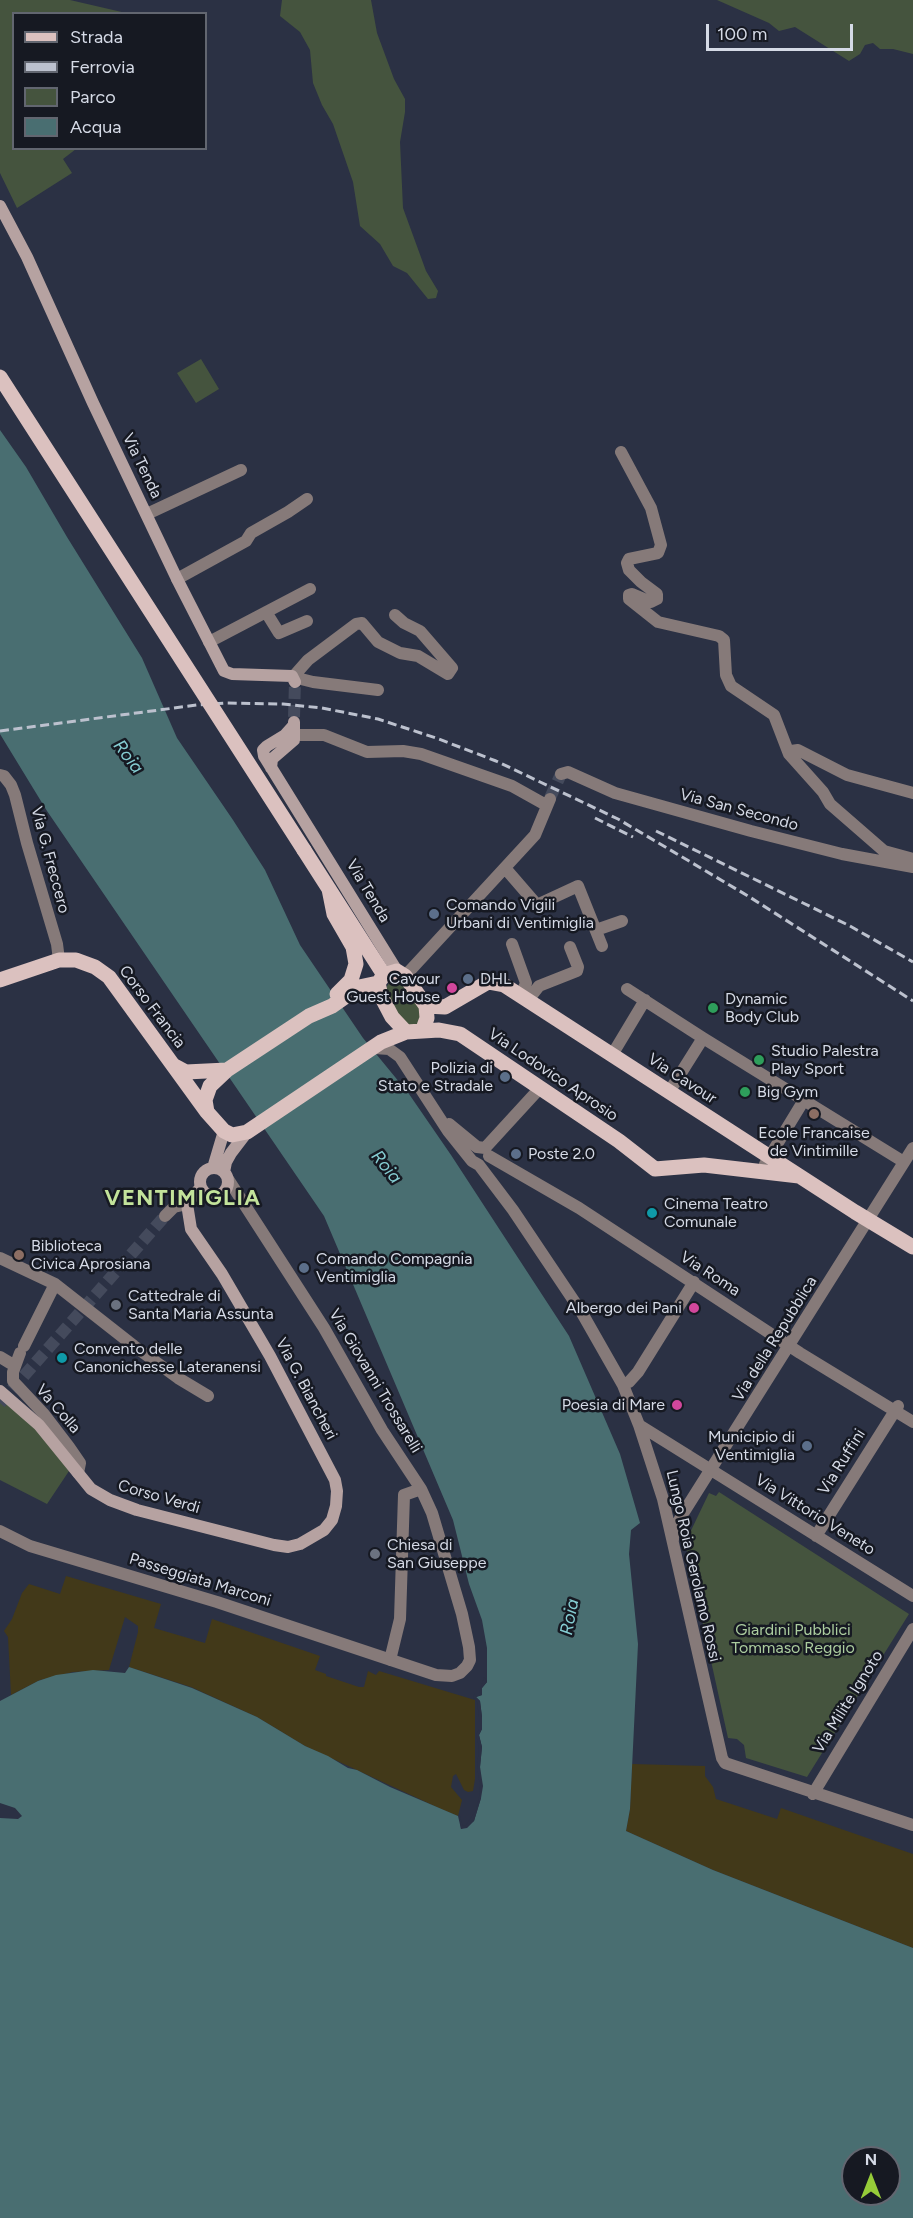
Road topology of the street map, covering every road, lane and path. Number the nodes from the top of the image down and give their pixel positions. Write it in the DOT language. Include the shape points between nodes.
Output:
graph roads {
  1 [pos="0,206"];
  2 [pos="0,377"];
  3 [pos="621,452"];
  4 [pos="241,470"];
  5 [pos="307,499"];
  6 [pos="147,514"];
  7 [pos="177,579"];
  8 [pos="310,588"];
  9 [pos="266,612"];
  10 [pos="395,615"];
  11 [pos="307,621"];
  12 [pos="208,642"];
  13 [pos="294,680"];
  14 [pos="378,690"];
  15 [pos="294,726"];
  16 [pos="789,754"];
  17 [pos="561,774"];
  18 [pos="0,775"];
  19 [pos="913,793"];
  20 [pos="913,858"];
  21 [pos="505,867"];
  22 [pos="913,867"];
  23 [pos="329,889"];
  24 [pos="622,921"];
  25 [pos="596,930"];
  26 [pos="512,945"];
  27 [pos="602,946"];
  28 [pos="570,947"];
  29 [pos="59,960"];
  30 [pos="386,978"];
  31 [pos="0,980"];
  32 [pos="627,988"];
  33 [pos="524,998"];
  34 [pos="645,1000"];
  35 [pos="454,1004"];
  36 [pos="426,1006"];
  37 [pos="309,1016"];
  38 [pos="414,1031"];
  39 [pos="460,1034"];
  40 [pos="703,1038"];
  41 [pos="381,1046"];
  42 [pos="612,1055"];
  43 [pos="400,1057"];
  44 [pos="173,1065"];
  45 [pos="207,1079"];
  46 [pos="540,1088"];
  47 [pos="669,1092"];
  48 [pos="804,1100"];
  49 [pos="207,1112"];
  50 [pos="252,1128"];
  51 [pos="224,1131"];
  52 [pos="913,1148"];
  53 [pos="480,1155"];
  54 [pos="770,1157"];
  55 [pos="904,1162"];
  56 [pos="759,1171"];
  57 [pos="222,1173"];
  58 [pos="799,1176"];
  59 [pos="200,1188"];
  60 [pos="188,1204"];
  61 [pos="165,1216"];
  62 [pos="868,1220"];
  63 [pos="913,1247"];
  64 [pos="0,1258"];
  65 [pos="694,1282"];
  66 [pos="56,1284"];
  67 [pos="789,1346"];
  68 [pos="0,1357"];
  69 [pos="15,1366"];
  70 [pos="623,1385"];
  71 [pos="0,1391"];
  72 [pos="208,1396"];
  73 [pos="896,1409"];
  74 [pos="913,1422"];
  75 [pos="639,1425"];
  76 [pos="712,1470"];
  77 [pos="78,1473"];
  78 [pos="422,1489"];
  79 [pos="663,1499"];
  80 [pos="689,1505"];
  81 [pos="0,1531"];
  82 [pos="816,1536"];
  83 [pos="315,1537"];
  84 [pos="672,1543"];
  85 [pos="913,1596"];
  86 [pos="462,1614"];
  87 [pos="913,1629"];
  88 [pos="390,1660"];
  89 [pos="813,1794"];
  90 [pos="913,1826"];
  1 -- 6 [label="main road, Via Tenda"];
  2 -- 23 [label="main road, bridge"];
  3 -- 16 [label="street" via="651,508 661,545 658,553 629,559 627,563 629,570 657,594 656,600 651,602 632,594 628,599 658,622 724,640 730,686 774,715"];
  4 -- 6 [label="street"];
  5 -- 7 [label="street" via="251,533 246,541"];
  6 -- 7 [label="main road, Via Tenda"];
  7 -- 12 [label="main road, Via Tenda"];
  8 -- 9 [label="street"];
  9 -- 11 [label="street" via="279,633"];
  9 -- 12 [label="street"];
  10 -- 13 [label="street" via="420,631 452,668 448,674 418,656 400,653 378,642 362,623 308,660"];
  12 -- 13 [label="main road, Via Tenda" via="226,673"];
  13 -- 14 [label="street"];
  15 -- 21 [label="street" via="367,752 421,754 548,801 538,838"];
  15 -- 30 [label="main road, Via Tenda" via="263,750 264,756 316,838"];
  16 -- 19 [label="street" via="798,750 847,774"];
  16 -- 20 [label="street" via="830,804 854,826 884,851"];
  17 -- 22 [label="street, Via San Secondo" via="568,772 615,793 842,854"];
  18 -- 29 [label="street, Via G. Freccero" via="11,784 15,795"];
  21 -- 25 [label="street" via="537,904 578,886"];
  21 -- 30 [label="street"];
  23 -- 30 [label="main road"];
  23 -- 37 [label="main road" via="334,914 353,947 356,964 347,985"];
  24 -- 25 [label="street"];
  25 -- 27 [label="street"];
  26 -- 33 [label="street" via="526,983"];
  28 -- 33 [label="street" via="577,970 539,986"];
  29 -- 31 [label="main road, Corso Francia"];
  29 -- 44 [label="main road, Corso Francia" via="76,960 109,977"];
  30 -- 36 [label="main road"];
  30 -- 37 [label="main road" via="359,987"];
  30 -- 38 [label="main road" via="381,996 392,1017"];
  32 -- 34 [label="street"];
  33 -- 35 [label="main road, Via Cavour" via="504,985 488,982"];
  33 -- 42 [label="main road, Via Cavour"];
  34 -- 40 [label="street"];
  34 -- 42 [label="street"];
  35 -- 36 [label="main road, Via Cavour"];
  35 -- 39 [label="main road" via="450,1015"];
  36 -- 38 [label="main road" via="427,1018"];
  37 -- 45 [label="main road"];
  38 -- 39 [label="main road, Via Lodovico Aprosio"];
  38 -- 41 [label="main road"];
  38 -- 43 [label="street" via="402,1042"];
  39 -- 46 [label="main road, Via Lodovico Aprosio"];
  40 -- 47 [label="street"];
  40 -- 48 [label="street"];
  41 -- 43 [label="street"];
  41 -- 50 [label="main road"];
  42 -- 47 [label="main road, Via Cavour"];
  43 -- 53 [label="street, Via Roma" via="443,1120"];
  44 -- 45 [label="main road"];
  44 -- 49 [label="main road, Corso Francia"];
  45 -- 49 [label="main road"];
  46 -- 53 [label="street"];
  46 -- 56 [label="main road, Via Lodovico Aprosio" via="655,1169 704,1165"];
  47 -- 54 [label="main road, Via Cavour"];
  48 -- 54 [label="street"];
  48 -- 55 [label="street"];
  49 -- 51 [label="main road, Corso Francia"];
  50 -- 51 [label="main road" via="232,1135"];
  50 -- 57 [label="main road" via="231,1153"];
  51 -- 57 [label="main road"];
  52 -- 55 [label="street, Via della Repubblica"];
  53 -- 65 [label="street, Via Roma" via="579,1208"];
  53 -- 70 [label="street, Lungo Roia Gerolamo Rossi"];
  54 -- 56 [label="street"];
  54 -- 58 [label="main road, Via Cavour"];
  55 -- 62 [label="street, Via della Repubblica"];
  56 -- 58 [label="main road"];
  57 -- 59 [label="main road" via="206,1169 201,1174"];
  57 -- 59 [label="main road" via="228,1186 219,1196 208,1195"];
  57 -- 78 [label="street, Via Giovanni Trossarelli" via="322,1325 382,1430"];
  58 -- 62 [label="main road, Via Cavour"];
  59 -- 60 [label="main road"];
  60 -- 61 [label="street"];
  60 -- 83 [label="main road, Via G. Biancheri" via="191,1229 270,1356 334,1480 337,1491 332,1520"];
  62 -- 63 [label="main road, Via Cavour"];
  62 -- 67 [label="street, Via della Repubblica"];
  64 -- 66 [label="street"];
  65 -- 67 [label="street, Via Roma"];
  65 -- 70 [label="street" via="638,1371"];
  66 -- 69 [label="street"];
  66 -- 72 [label="street" via="134,1346"];
  67 -- 73 [label="street, Via Roma"];
  67 -- 76 [label="street, Via della Repubblica"];
  68 -- 69 [label="street"];
  69 -- 77 [label="street, Va Colla" via="13,1381 69,1447 80,1463"];
  70 -- 75 [label="street, Lungo Roia Gerolamo Rossi"];
  71 -- 77 [label="main road, Corso Verdi" via="39,1425"];
  73 -- 74 [label="street, Via Roma"];
  73 -- 82 [label="street, Via Ruffini"];
  75 -- 76 [label="street, Via Vittorio Veneto"];
  75 -- 79 [label="street, Lungo Roia Gerolamo Rossi"];
  76 -- 80 [label="street, Via della Repubblica"];
  76 -- 82 [label="street, Via Vittorio Veneto"];
  77 -- 83 [label="main road, Corso Verdi" via="100,1496 137,1510 274,1545 288,1547"];
  78 -- 86 [label="street, Via Giovanni Trossarelli"];
  78 -- 88 [label="street" via="405,1496 400,1619"];
  79 -- 80 [label="street" via="677,1507"];
  79 -- 84 [label="street, Lungo Roia Gerolamo Rossi"];
  80 -- 84 [label="street, Via della Repubblica" via="673,1532"];
  81 -- 88 [label="street, Passeggiata Marconi" via="30,1546 217,1602"];
  82 -- 85 [label="street, Via Vittorio Veneto"];
  84 -- 89 [label="street, Lungo Roia Gerolamo Rossi" via="722,1758 729,1766"];
  86 -- 88 [label="street, Passeggiata Marconi" via="470,1660 460,1673 436,1675"];
  87 -- 89 [label="street, Via Milite Ignoto"];
  89 -- 90 [label="street"];
}
